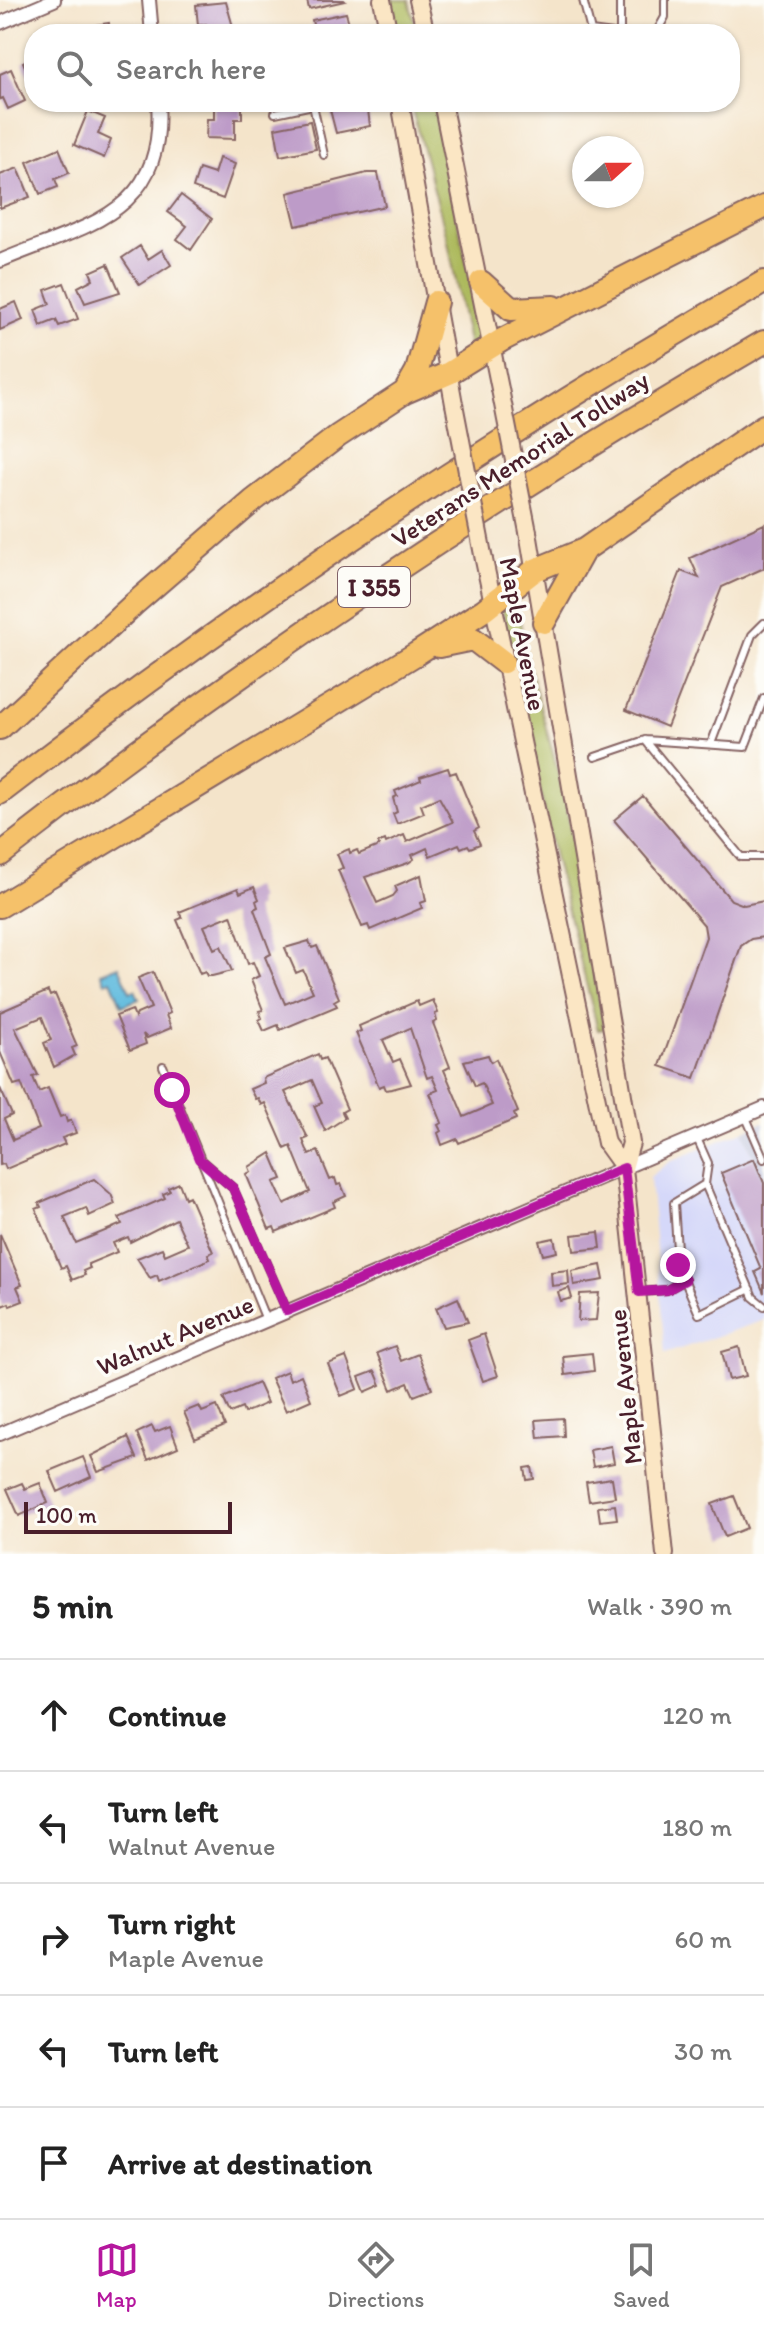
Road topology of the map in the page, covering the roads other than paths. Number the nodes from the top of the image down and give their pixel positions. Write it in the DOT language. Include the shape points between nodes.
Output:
graph roads {
  1 [pos="54,0"];
  2 [pos="149,0"];
  3 [pos="382,0"];
  4 [pos="418,0"];
  5 [pos="583,0"];
  6 [pos="620,0"];
  7 [pos="665,0"];
  8 [pos="0,23"];
  9 [pos="151,24"];
  10 [pos="387,24"];
  11 [pos="424,24"];
  12 [pos="589,24"];
  13 [pos="620,24"];
  14 [pos="661,24"];
  15 [pos="159,112"];
  16 [pos="280,112"];
  17 [pos="315,112"];
  18 [pos="402,112"];
  19 [pos="444,112"];
  20 [pos="275,113"];
  21 [pos="324,155"];
  22 [pos="764,207"];
  23 [pos="0,261"];
  24 [pos="481,282"];
  25 [pos="764,282"];
  26 [pos="436,302"];
  27 [pos="567,306"];
  28 [pos="764,342"];
  29 [pos="492,346"];
  30 [pos="449,373"];
  31 [pos="405,392"];
  32 [pos="764,426"];
  33 [pos="584,550"];
  34 [pos="535,570"];
  35 [pos="492,603"];
  36 [pos="544,622"];
  37 [pos="764,623"];
  38 [pos="416,654"];
  39 [pos="503,662"];
  40 [pos="764,698"];
  41 [pos="0,728"];
  42 [pos="645,740"];
  43 [pos="711,744"];
  44 [pos="595,757"];
  45 [pos="0,793"];
  46 [pos="0,855"];
  47 [pos="764,857"];
  48 [pos="0,906"];
  49 [pos="163,1066"];
  50 [pos="764,1108"];
  51 [pos="745,1115"];
  52 [pos="696,1136"];
  53 [pos="199,1159"];
  54 [pos="764,1159"];
  55 [pos="624,1168"];
  56 [pos="705,1184"];
  57 [pos="685,1280"];
  58 [pos="750,1289"];
  59 [pos="639,1292"];
  60 [pos="764,1306"];
  61 [pos="287,1311"];
  62 [pos="266,1320"];
  63 [pos="0,1434"];
  64 [pos="665,1554"];
  1 -- 8 [label="street"];
  2 -- 9 [label="street"];
  3 -- 10 [label="main road"];
  4 -- 11 [label="main road"];
  5 -- 12 [label="lane"];
  6 -- 13 [label="lane"];
  7 -- 14 [label="lane"];
  15 -- 23 [label="street" via="154,162 139,189 120,207"];
  16 -- 20 [label="lane"];
  17 -- 21 [label="lane"];
  18 -- 26 [label="main road, Maple Avenue"];
  19 -- 24 [label="main road, Maple Avenue"];
  22 -- 27 [label="highway"];
  24 -- 27 [label="highway" via="511,309"];
  24 -- 29 [label="main road, Maple Avenue"];
  25 -- 45 [label="highway, Veterans Memorial Tollway / I 355" via="414,498 148,680"];
  26 -- 30 [label="main road, Maple Avenue"];
  26 -- 31 [label="highway" via="417,371"];
  27 -- 29 [label="highway"];
  28 -- 46 [label="highway, Veterans Memorial Tollway / I 355" via="599,438 272,654"];
  29 -- 30 [label="highway"];
  29 -- 34 [label="main road, Maple Avenue, bridge"];
  30 -- 31 [label="highway"];
  30 -- 35 [label="main road, Maple Avenue, bridge"];
  31 -- 41 [label="highway" via="253,501"];
  32 -- 33 [label="highway"];
  33 -- 34 [label="highway"];
  33 -- 36 [label="highway"];
  34 -- 35 [label="highway"];
  34 -- 36 [label="main road, Maple Avenue"];
  35 -- 38 [label="highway"];
  35 -- 39 [label="main road, Maple Avenue"];
  36 -- 55 [label="main road, Maple Avenue" via="631,1143"];
  37 -- 43 [label="lane" via="752,635"];
  38 -- 39 [label="highway" via="473,639"];
  38 -- 48 [label="highway"];
  39 -- 55 [label="main road, Maple Avenue" via="606,1143"];
  40 -- 43 [label="lane" via="745,747"];
  42 -- 43 [label="lane"];
  42 -- 44 [label="lane"];
  42 -- 47 [label="lane" via="741,857"];
  49 -- 53 [label="lane"];
  50 -- 51 [label="street, Walnut Avenue"];
  51 -- 52 [label="street, Walnut Avenue"];
  51 -- 54 [label="lane"];
  52 -- 55 [label="street, Walnut Avenue"];
  52 -- 56 [label="lane" via="708,1163"];
  53 -- 61 [label="lane" via="233,1188"];
  53 -- 62 [label="lane"];
  55 -- 59 [label="main road, Maple Avenue"];
  55 -- 61 [label="street, Walnut Avenue"];
  56 -- 57 [label="lane" via="674,1203 678,1265"];
  56 -- 58 [label="lane"];
  57 -- 58 [label="lane" via="699,1314"];
  57 -- 59 [label="lane" via="667,1290"];
  58 -- 60 [label="lane"];
  59 -- 64 [label="main road, Maple Avenue"];
  61 -- 62 [label="street, Walnut Avenue"];
  62 -- 63 [label="street, Walnut Avenue"];
}
